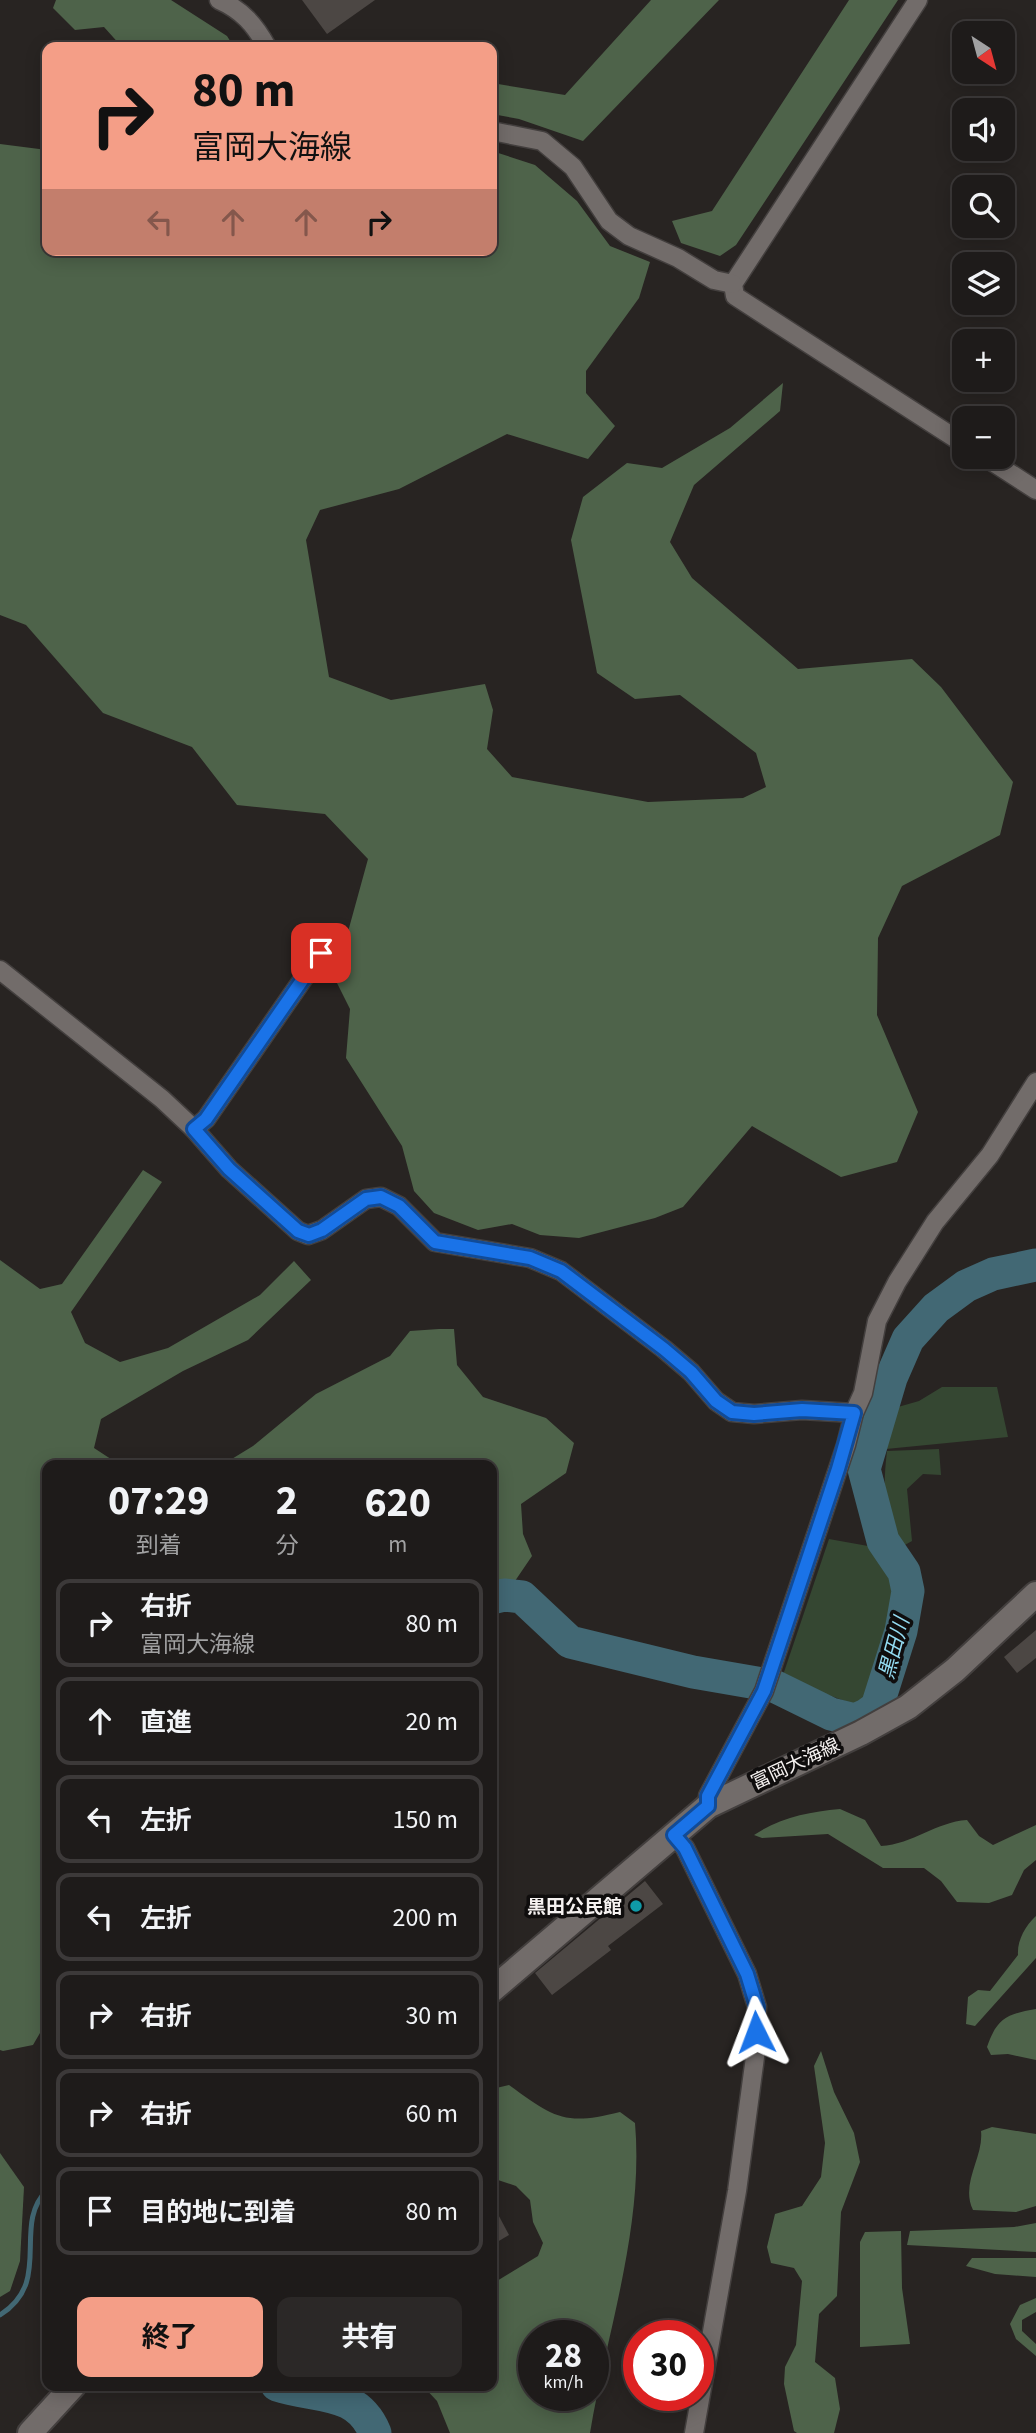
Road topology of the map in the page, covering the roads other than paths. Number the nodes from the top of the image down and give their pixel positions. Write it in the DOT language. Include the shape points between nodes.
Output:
graph roads {
  1 [pos="219,0"];
  2 [pos="918,0"];
  3 [pos="264,42"];
  4 [pos="497,132"];
  5 [pos="733,284"];
  6 [pos="952,436"];
  7 [pos="1004,469"];
  8 [pos="1036,490"];
  9 [pos="321,953"];
  10 [pos="0,970"];
  11 [pos="1036,1082"];
  12 [pos="194,1129"];
  13 [pos="854,1413"];
  14 [pos="1036,1594"];
  15 [pos="708,1806"];
  16 [pos="674,1835"];
  17 [pos="497,1986"];
  18 [pos="68,2391"];
  19 [pos="30,2433"];
  20 [pos="694,2433"];
  1 -- 3 [label="street" via="251,22"];
  2 -- 5 [label="street"];
  4 -- 5 [label="street" via="542,141 573,167 609,221 629,236 714,280"];
  5 -- 6 [label="street" via="735,296"];
  7 -- 8 [label="street"];
  9 -- 12 [label="street" via="206,1119"];
  10 -- 12 [label="street"];
  11 -- 13 [label="street" via="990,1155 935,1222 897,1282 877,1321 863,1392"];
  12 -- 13 [label="street" via="229,1169 298,1231 309,1235 322,1230 366,1199 381,1197 399,1206 435,1242 530,1258 561,1271 664,1349 732,1412"];
  13 -- 15 [label="street" via="767,1684 708,1796"];
  14 -- 15 [label="main road, 富岡大海線" via="908,1707"];
  15 -- 16 [label="main road, 富岡大海線"];
  16 -- 17 [label="main road, 富岡大海線"];
  16 -- 20 [label="street" via="685,1848 747,1974 757,2007 737,2191"];
  18 -- 19 [label="main road"];
}
